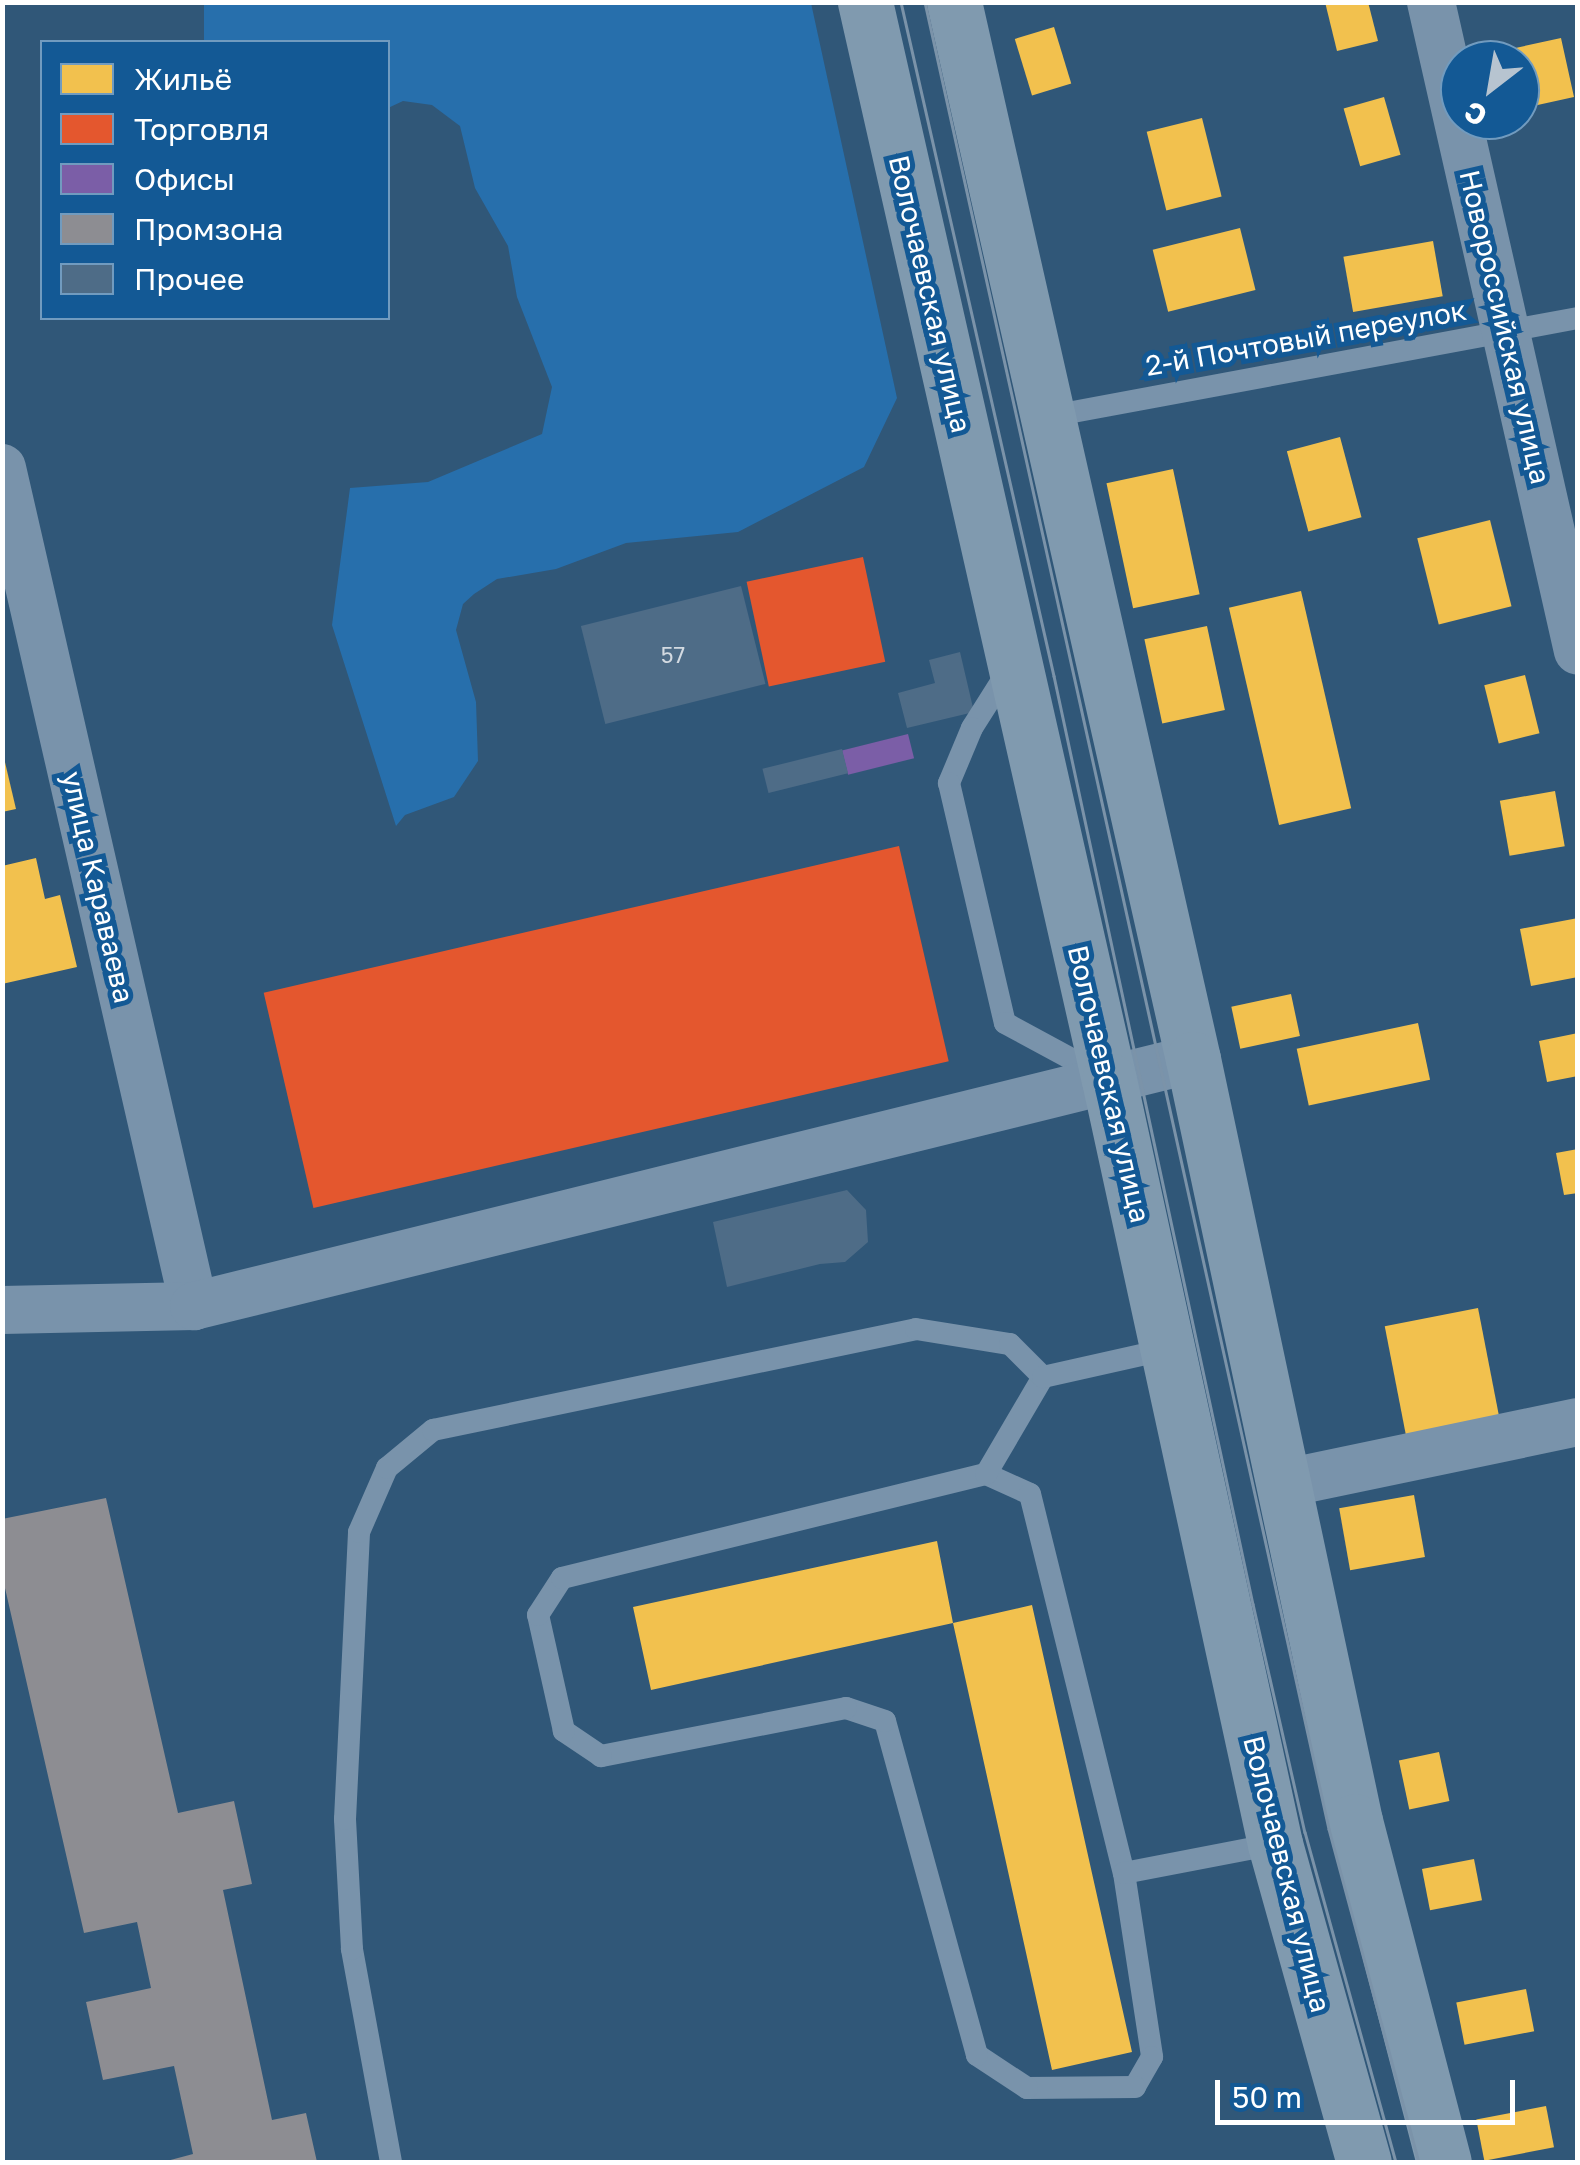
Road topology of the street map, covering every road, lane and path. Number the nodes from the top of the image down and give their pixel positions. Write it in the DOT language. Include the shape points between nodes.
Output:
graph roads {
  1 [pos="865,2"];
  2 [pos="954,2"];
  3 [pos="1431,2"];
  4 [pos="1578,318"];
  5 [pos="1507,332"];
  6 [pos="1046,417"];
  7 [pos="2,468"];
  8 [pos="1578,652"];
  9 [pos="1013,664"];
  10 [pos="1193,1060"];
  11 [pos="1110,1080"];
  12 [pos="194,1306"];
  13 [pos="2,1310"];
  14 [pos="1168,1349"];
  15 [pos="1043,1377"];
  16 [pos="1578,1422"];
  17 [pos="986,1474"];
  18 [pos="1286,1484"];
  19 [pos="1275,1844"];
  20 [pos="1124,1873"];
  21 [pos="391,2162"];
  22 [pos="1364,2162"];
  23 [pos="1444,2162"];
  1 -- 9 [label="main road, Волочаевская улица"];
  2 -- 6 [label="main road"];
  3 -- 5 [label="street, Новороссийская улица"];
  4 -- 5 [label="lane, 2-й Почтовый переулок"];
  5 -- 6 [label="lane, 2-й Почтовый переулок"];
  5 -- 8 [label="street, Новороссийская улица"];
  6 -- 10 [label="main road"];
  7 -- 12 [label="street, улица Караваева"];
  9 -- 11 [label="main road, Волочаевская улица"];
  9 -- 11 [label="lane" via="972,728 949,784 966,857 1005,1023"];
  10 -- 11 [label="street"];
  10 -- 18 [label="main road"];
  11 -- 12 [label="street"];
  11 -- 14 [label="main road, Волочаевская улица"];
  12 -- 13 [label="street"];
  14 -- 15 [label="lane"];
  14 -- 19 [label="main road, Волочаевская улица"];
  15 -- 17 [label="lane"];
  15 -- 21 [label="lane" via="1010,1344 916,1329 433,1430 387,1468 359,1532 345,1819 352,1950"];
  16 -- 18 [label="street"];
  17 -- 20 [label="lane" via="1030,1494"];
  17 -- 20 [label="lane" via="562,1578 538,1615 564,1731 601,1756 846,1708 886,1721 977,2055 1027,2088 1135,2087 1152,2057"];
  18 -- 23 [label="main road" via="1356,1822"];
  19 -- 20 [label="lane"];
  19 -- 22 [label="main road, Волочаевская улица"];
}
